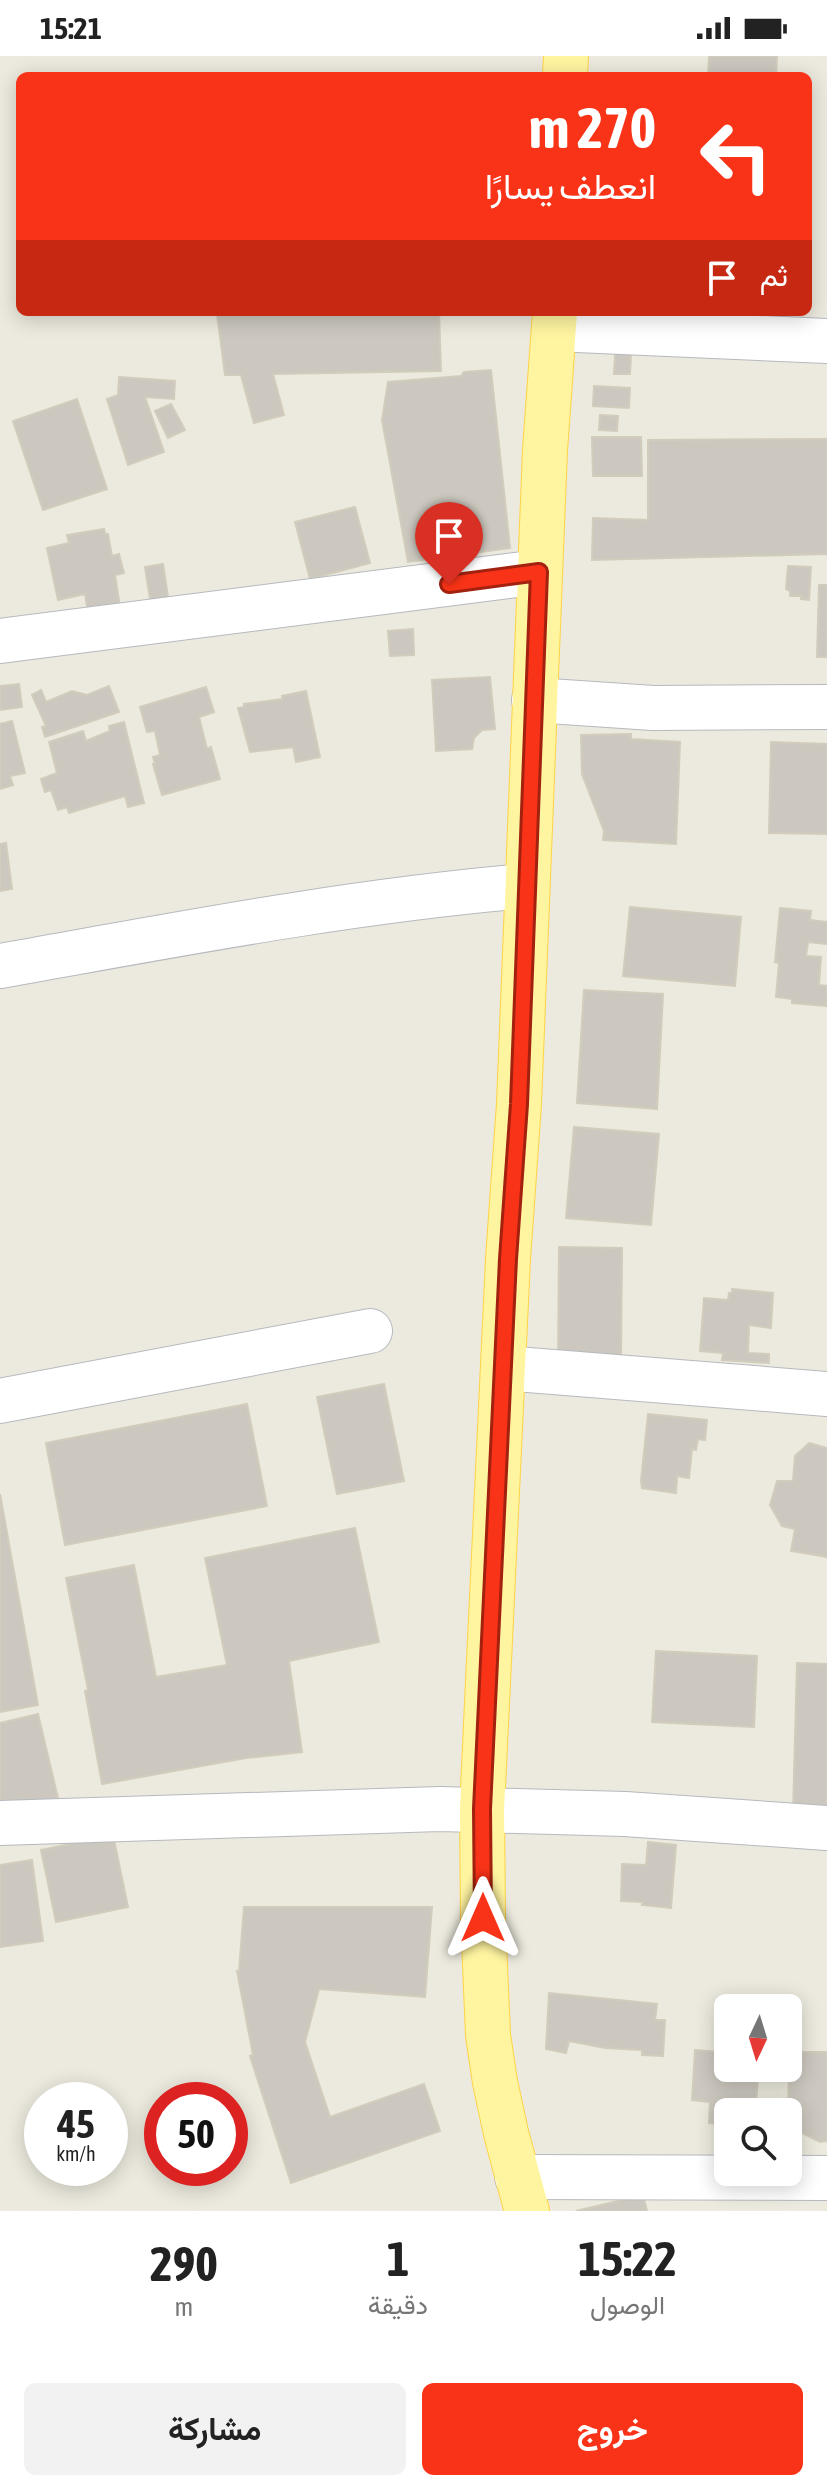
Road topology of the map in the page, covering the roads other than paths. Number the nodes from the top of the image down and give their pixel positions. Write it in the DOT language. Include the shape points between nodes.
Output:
graph roads {
  1 [pos="555,320"];
  2 [pos="827,341"];
  3 [pos="539,572"];
  4 [pos="0,641"];
  5 [pos="534,700"];
  6 [pos="827,707"];
  7 [pos="526,886"];
  8 [pos="0,966"];
  9 [pos="370,1331"];
  10 [pos="504,1368"];
  11 [pos="827,1394"];
  12 [pos="0,1401"];
  13 [pos="482,1809"];
  14 [pos="0,1823"];
  15 [pos="827,1828"];
  16 [pos="827,2178"];
  17 [pos="522,2194"];
  1 -- 2 [label="street"];
  1 -- 3 [label="main road"];
  3 -- 4 [label="street"];
  3 -- 5 [label="main road"];
  5 -- 6 [label="street" via="653,708"];
  5 -- 7 [label="main road"];
  7 -- 8 [label="street" via="370,903"];
  7 -- 10 [label="main road"];
  9 -- 12 [label="street"];
  10 -- 11 [label="street"];
  10 -- 13 [label="main road"];
  13 -- 14 [label="street"];
  13 -- 15 [label="street"];
  13 -- 17 [label="main road" via="488,2035"];
  16 -- 17 [label="street"];
}
